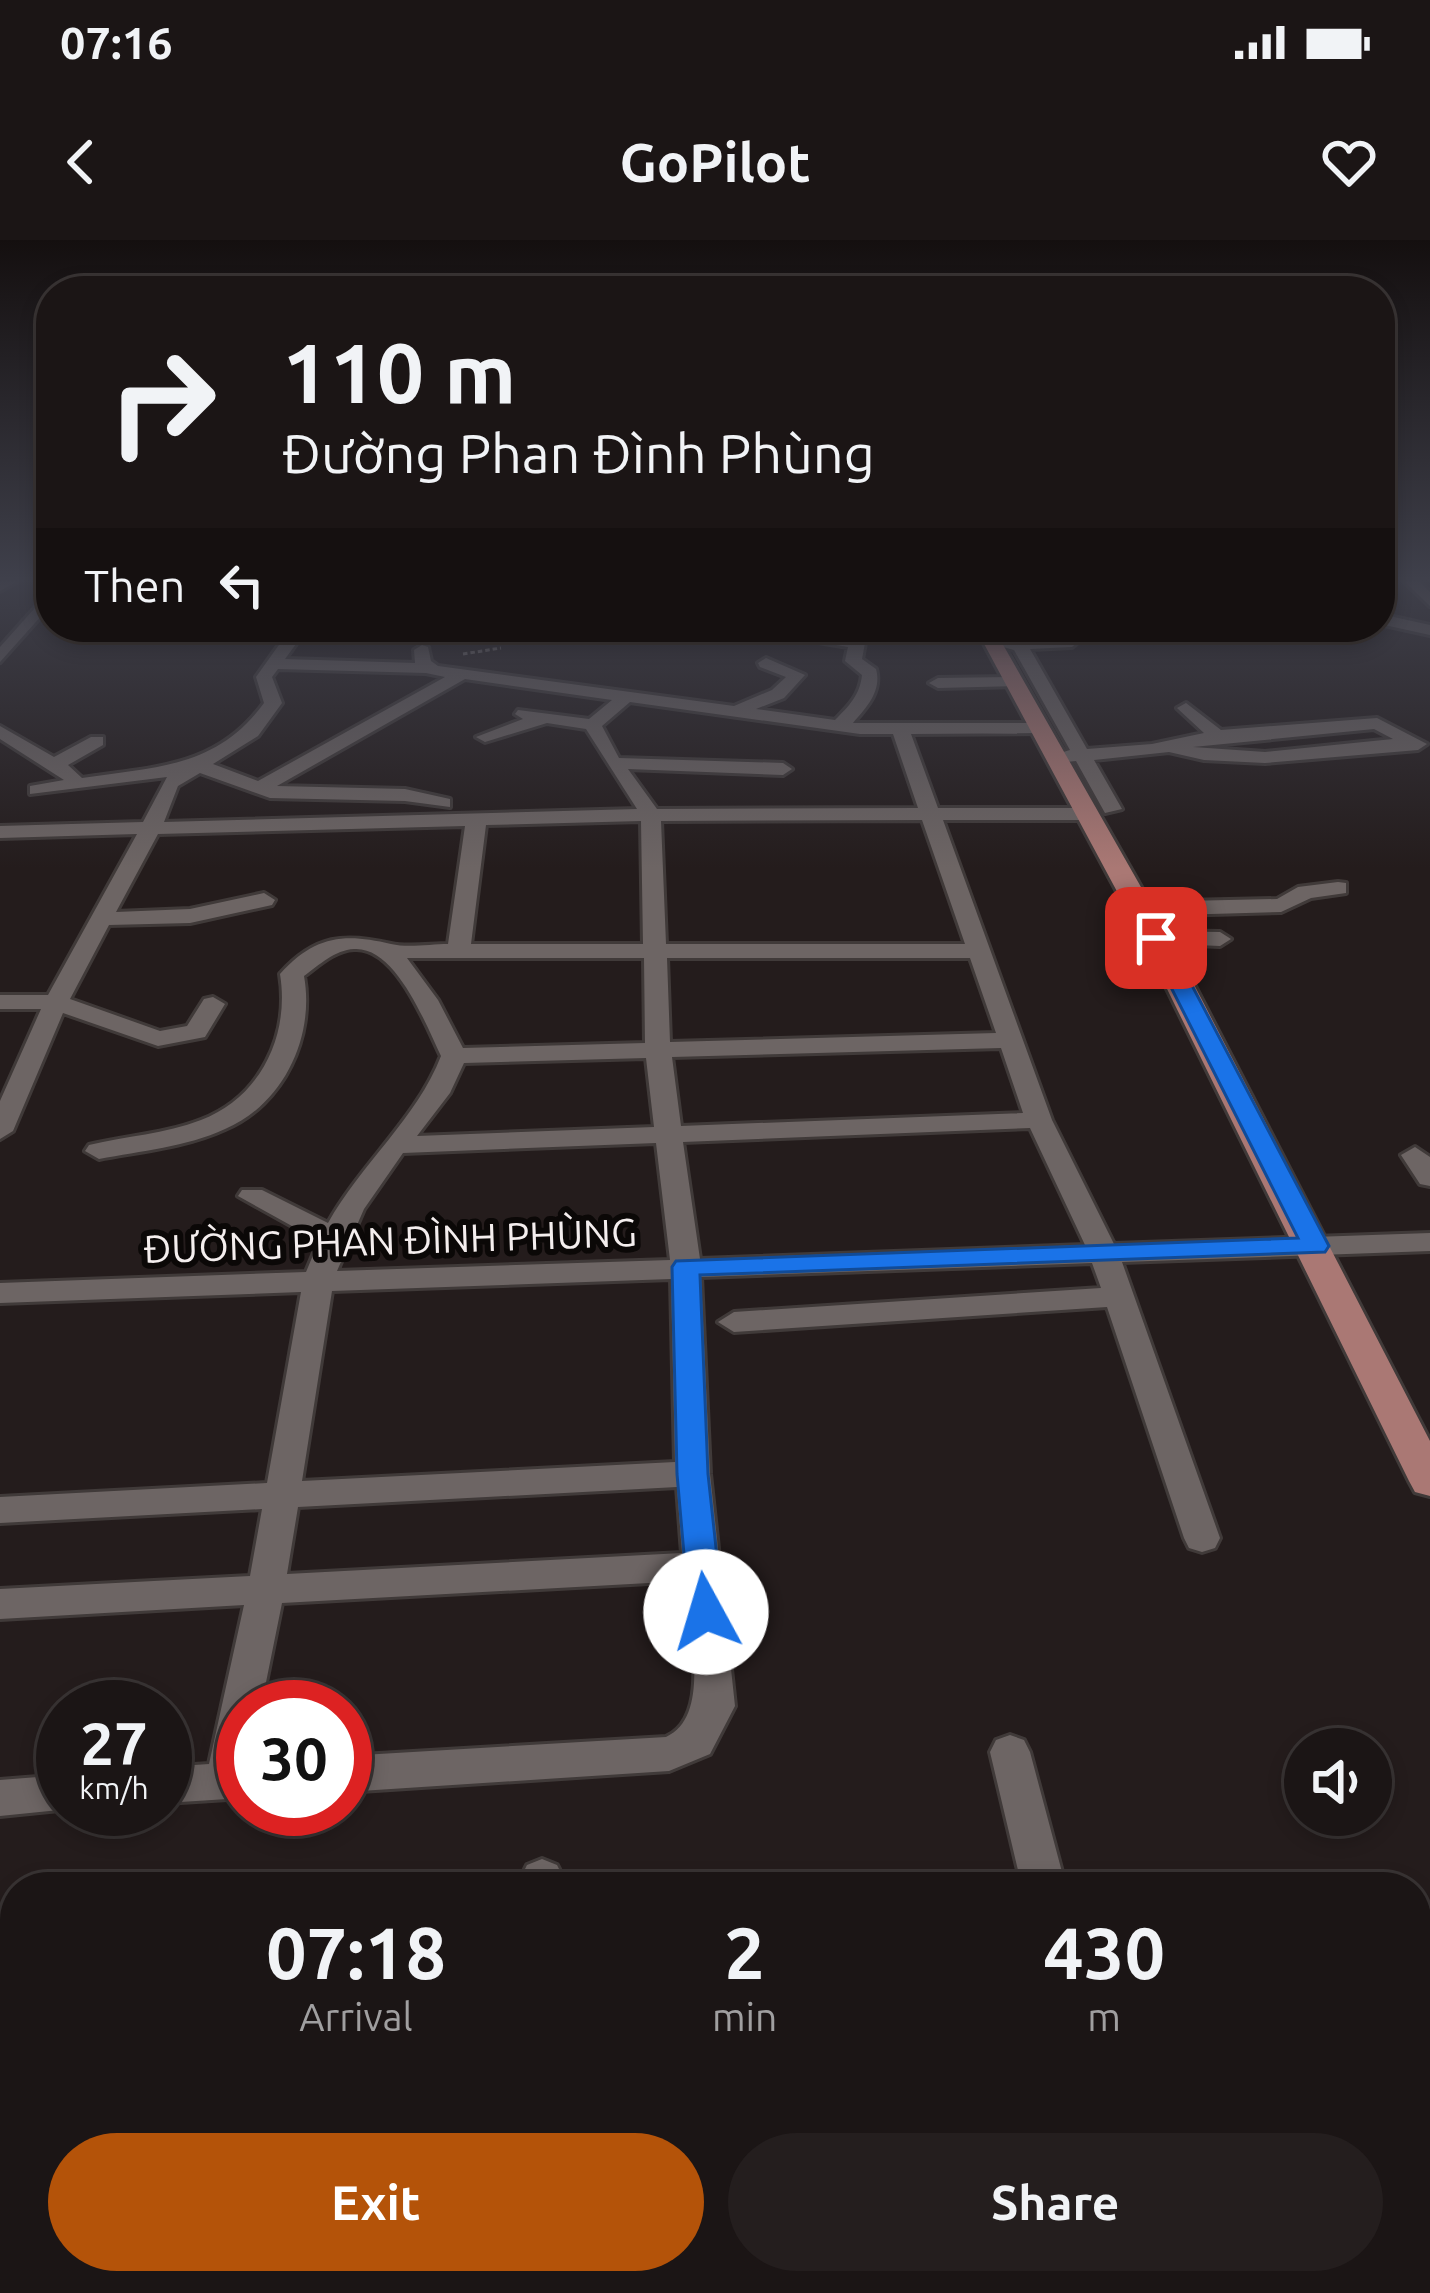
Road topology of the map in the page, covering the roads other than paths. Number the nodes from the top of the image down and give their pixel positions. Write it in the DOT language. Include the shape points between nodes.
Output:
graph roads {
  1 [pos="266,677"];
  2 [pos="457,677"];
  3 [pos="484,677"];
  4 [pos="795,677"];
  5 [pos="870,677"];
  6 [pos="1012,677"];
  7 [pos="1025,677"];
  8 [pos="1013,682"];
  9 [pos="938,683"];
  10 [pos="628,695"];
  11 [pos="1186,708"];
  12 [pos="740,710"];
  13 [pos="593,725"];
  14 [pos="840,726"];
  15 [pos="1040,728"];
  16 [pos="900,730"];
  17 [pos="0,731"];
  18 [pos="1217,736"];
  19 [pos="484,737"];
  20 [pos="97,742"];
  21 [pos="1422,744"];
  22 [pos="1171,746"];
  23 [pos="1070,756"];
  24 [pos="0,759"];
  25 [pos="47,761"];
  26 [pos="614,763"];
  27 [pos="200,766"];
  28 [pos="76,784"];
  29 [pos="258,789"];
  30 [pos="37,790"];
  31 [pos="443,803"];
  32 [pos="1100,811"];
  33 [pos="932,813"];
  34 [pos="791,814"];
  35 [pos="652,815"];
  36 [pos="476,821"];
  37 [pos="150,830"];
  38 [pos="0,832"];
  39 [pos="1338,888"];
  40 [pos="264,900"];
  41 [pos="1141,909"];
  42 [pos="102,919"];
  43 [pos="1156,938"];
  44 [pos="1230,938"];
  45 [pos="656,948"];
  46 [pos="459,950"];
  47 [pos="980,951"];
  48 [pos="382,952"];
  49 [pos="0,1002"];
  50 [pos="56,1002"];
  51 [pos="212,1004"];
  52 [pos="1010,1040"];
  53 [pos="658,1050"];
  54 [pos="454,1056"];
  55 [pos="1039,1120"];
  56 [pos="0,1131"];
  57 [pos="669,1138"];
  58 [pos="394,1144"];
  59 [pos="99,1151"];
  60 [pos="252,1196"];
  61 [pos="332,1236"];
  62 [pos="1430,1243"];
  63 [pos="1315,1246"];
  64 [pos="1104,1254"];
  65 [pos="686,1267"];
  66 [pos="318,1283"];
  67 [pos="0,1293"];
  68 [pos="1116,1297"];
  69 [pos="734,1322"];
  70 [pos="692,1474"];
  71 [pos="1430,1481"];
  72 [pos="283,1494"];
  73 [pos="0,1510"];
  74 [pos="1202,1538"];
  75 [pos="701,1566"];
  76 [pos="266,1589"];
  77 [pos="0,1604"];
  78 [pos="251,1680"];
  79 [pos="1010,1752"];
  80 [pos="372,1772"];
  81 [pos="36,1795"];
  82 [pos="0,1798"];
  83 [pos="1040,1872"];
  1 -- 27 [label="street" via="272,709"];
  2 -- 29 [label="street"];
  3 -- 10 [label="street"];
  4 -- 12 [label="street"];
  5 -- 14 [label="street" via="866,697"];
  6 -- 8 [label="main road"];
  7 -- 23 [label="street"];
  8 -- 9 [label="street"];
  8 -- 15 [label="main road"];
  10 -- 12 [label="street"];
  10 -- 13 [label="street"];
  11 -- 18 [label="street"];
  12 -- 14 [label="street"];
  13 -- 19 [label="street" via="533,717"];
  13 -- 26 [label="street"];
  14 -- 16 [label="street"];
  15 -- 16 [label="street"];
  15 -- 23 [label="main road"];
  16 -- 33 [label="street"];
  17 -- 25 [label="street"];
  18 -- 21 [label="street" via="1377,723"];
  18 -- 22 [label="street"];
  20 -- 25 [label="street"];
  21 -- 22 [label="street" via="1230,761"];
  22 -- 23 [label="street"];
  23 -- 32 [label="main road"];
  24 -- 25 [label="street"];
  25 -- 28 [label="street"];
  26 -- 34 [label="street" via="787,760"];
  26 -- 35 [label="street"];
  27 -- 28 [label="street"];
  27 -- 29 [label="street"];
  27 -- 37 [label="street" via="170,783"];
  28 -- 30 [label="street"];
  29 -- 31 [label="street"];
  32 -- 33 [label="street"];
  32 -- 41 [label="main road"];
  33 -- 34 [label="street"];
  33 -- 47 [label="street"];
  34 -- 35 [label="street"];
  35 -- 36 [label="street"];
  35 -- 45 [label="street"];
  36 -- 37 [label="street"];
  36 -- 46 [label="street"];
  37 -- 38 [label="street"];
  37 -- 42 [label="street"];
  39 -- 41 [label="street" via="1281,905"];
  40 -- 42 [label="street" via="190,916"];
  41 -- 43 [label="main road"];
  42 -- 50 [label="street"];
  43 -- 44 [label="street"];
  43 -- 63 [label="main road"];
  45 -- 46 [label="street"];
  45 -- 47 [label="street"];
  45 -- 53 [label="street"];
  46 -- 48 [label="street"];
  47 -- 52 [label="street"];
  48 -- 54 [label="street" via="411,970"];
  48 -- 59 [label="street" via="366,940 340,940 292,974 299,1000 291,1045 228,1118"];
  49 -- 50 [label="street"];
  50 -- 51 [label="street" via="168,1040 196,1033"];
  50 -- 56 [label="street"];
  52 -- 53 [label="street"];
  52 -- 55 [label="street"];
  53 -- 54 [label="street"];
  53 -- 57 [label="street"];
  54 -- 58 [label="street" via="439,1097"];
  55 -- 57 [label="street"];
  55 -- 64 [label="street"];
  57 -- 58 [label="street"];
  57 -- 65 [label="street"];
  58 -- 61 [label="street"];
  60 -- 61 [label="street"];
  61 -- 66 [label="street"];
  62 -- 63 [label="street, ĐƯỜNG PHAN ĐÌNH PHÙNG"];
  63 -- 64 [label="street, ĐƯỜNG PHAN ĐÌNH PHÙNG"];
  63 -- 71 [label="main road"];
  64 -- 65 [label="street, ĐƯỜNG PHAN ĐÌNH PHÙNG"];
  64 -- 68 [label="street"];
  65 -- 66 [label="street, ĐƯỜNG PHAN ĐÌNH PHÙNG"];
  65 -- 70 [label="street"];
  66 -- 67 [label="street, ĐƯỜNG PHAN ĐÌNH PHÙNG"];
  66 -- 72 [label="street"];
  68 -- 69 [label="street"];
  68 -- 74 [label="street"];
  70 -- 72 [label="street"];
  70 -- 75 [label="street"];
  72 -- 73 [label="street"];
  72 -- 76 [label="street"];
  75 -- 76 [label="street"];
  75 -- 80 [label="street" via="715,1706 696,1742 670,1754"];
  76 -- 77 [label="street"];
  76 -- 78 [label="street"];
  79 -- 83 [label="street"];
  81 -- 82 [label="street"];
}
